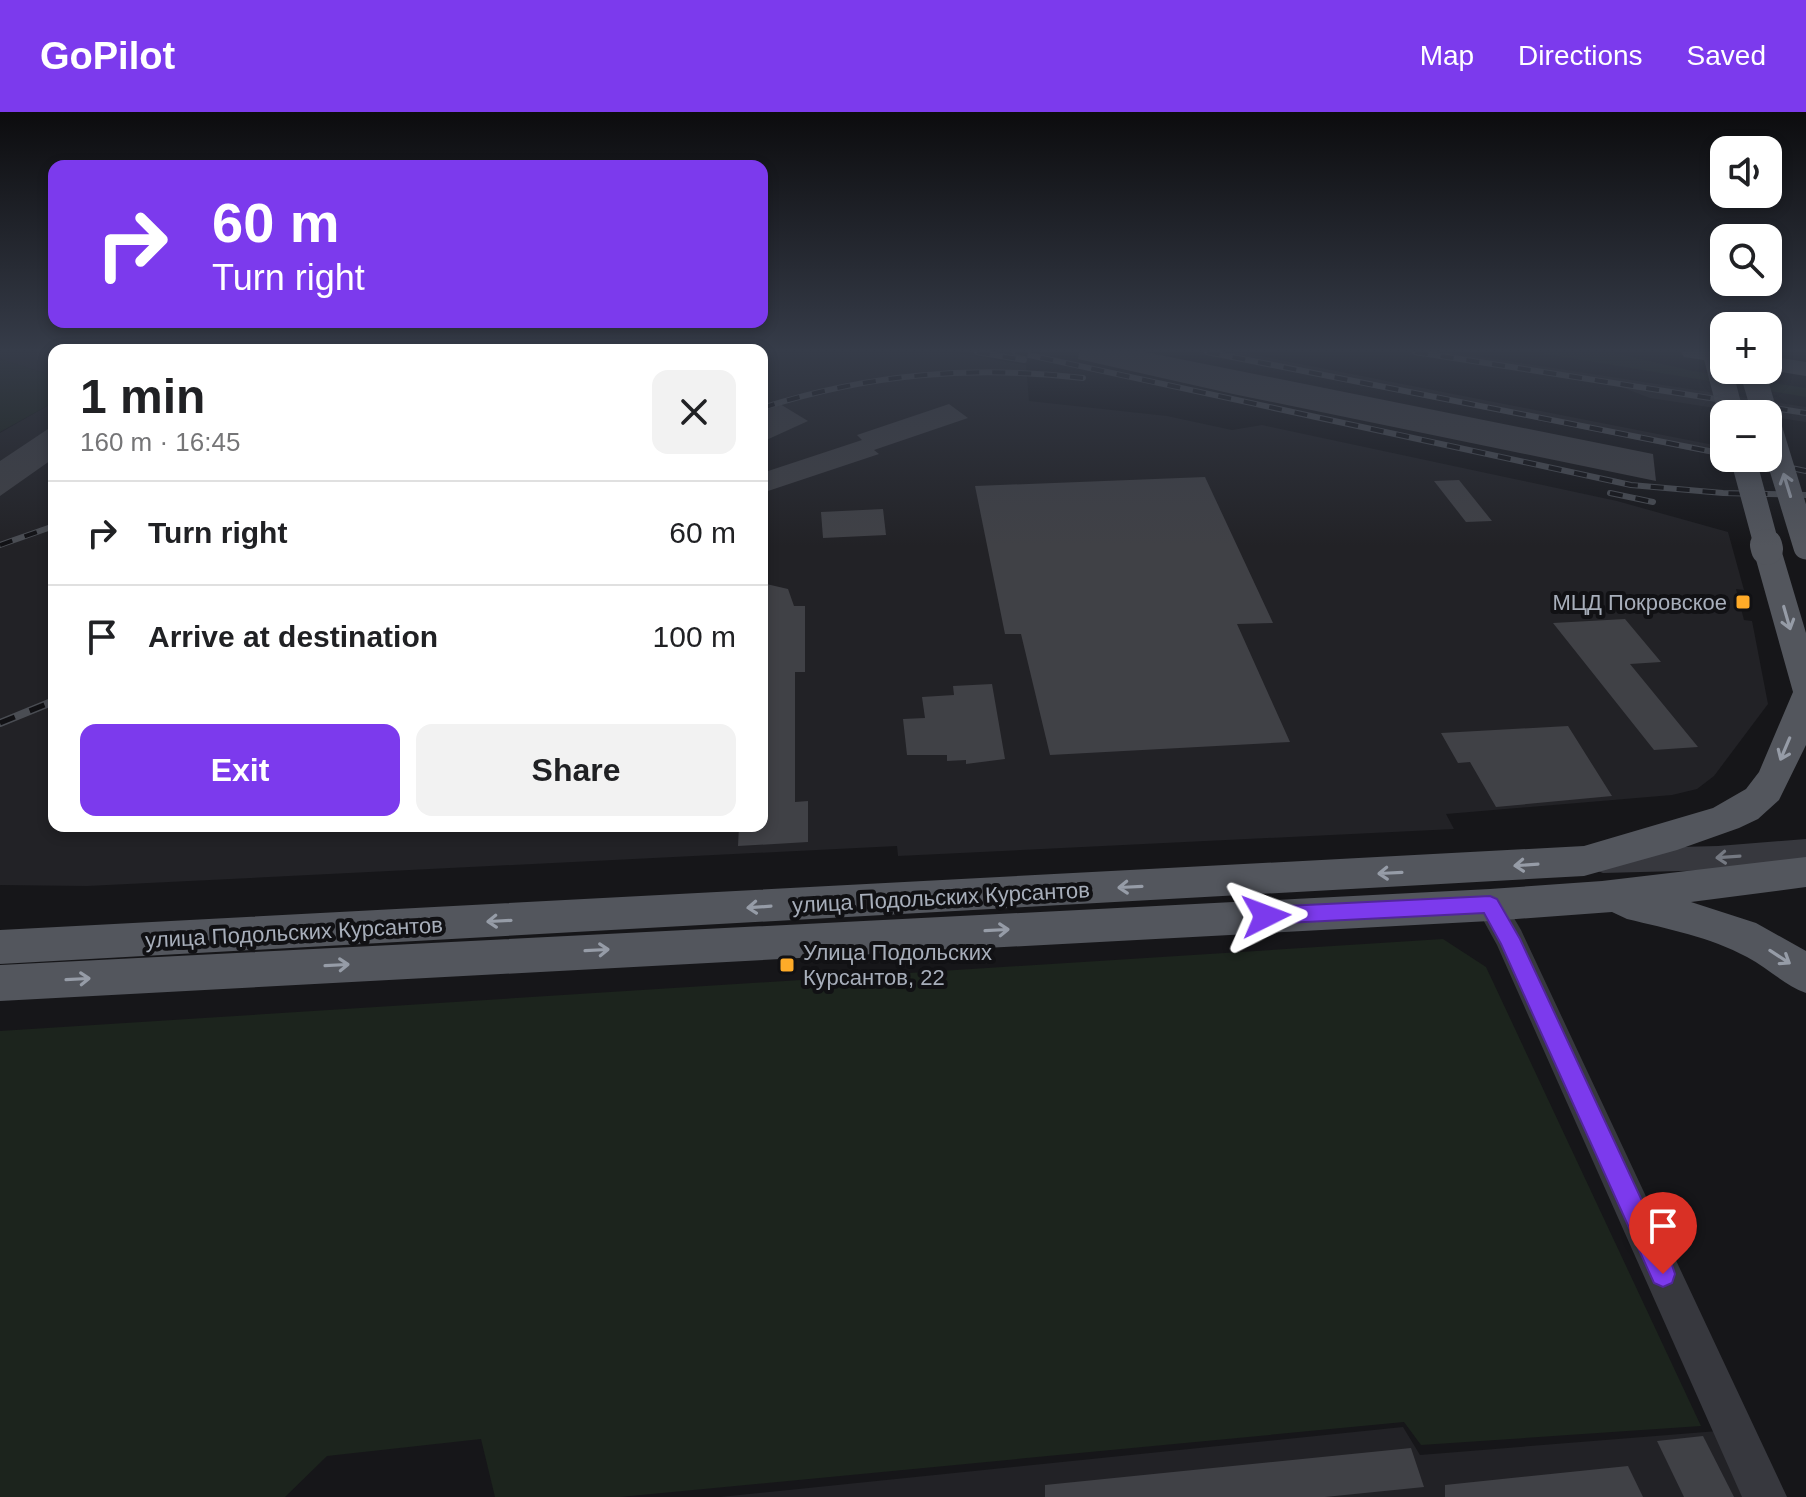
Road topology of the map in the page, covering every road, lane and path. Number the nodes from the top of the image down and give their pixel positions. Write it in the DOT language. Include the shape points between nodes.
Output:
graph roads {
  1 [pos="1782,469"];
  2 [pos="1747,472"];
  3 [pos="1806,548"];
  4 [pos="1806,687"];
  5 [pos="1806,698"];
  6 [pos="1806,851"];
  7 [pos="1584,861"];
  8 [pos="1806,872"];
  9 [pos="1602,897"];
  10 [pos="1490,905"];
  11 [pos="0,947"];
  12 [pos="1806,975"];
  13 [pos="0,983"];
  14 [pos="1765,1497"];
  3 -- 1 [label="main road, one-way, bridge"];
  2 -- 4 [label="main road, one-way, bridge"];
  5 -- 7 [label="main road, улица Подольских Курсантов, one-way" via="1761,798 1738,814"];
  6 -- 7 [label="street, one-way"];
  7 -- 11 [label="main road, улица Подольских Курсантов, one-way"];
  8 -- 9 [label="main road, улица Подольских Курсантов"];
  9 -- 10 [label="main road, улица Подольских Курсантов"];
  9 -- 12 [label="main road, one-way" via="1724,927"];
  13 -- 10 [label="main road, улица Подольских Курсантов, one-way"];
  10 -- 14 [label="street"];
}
